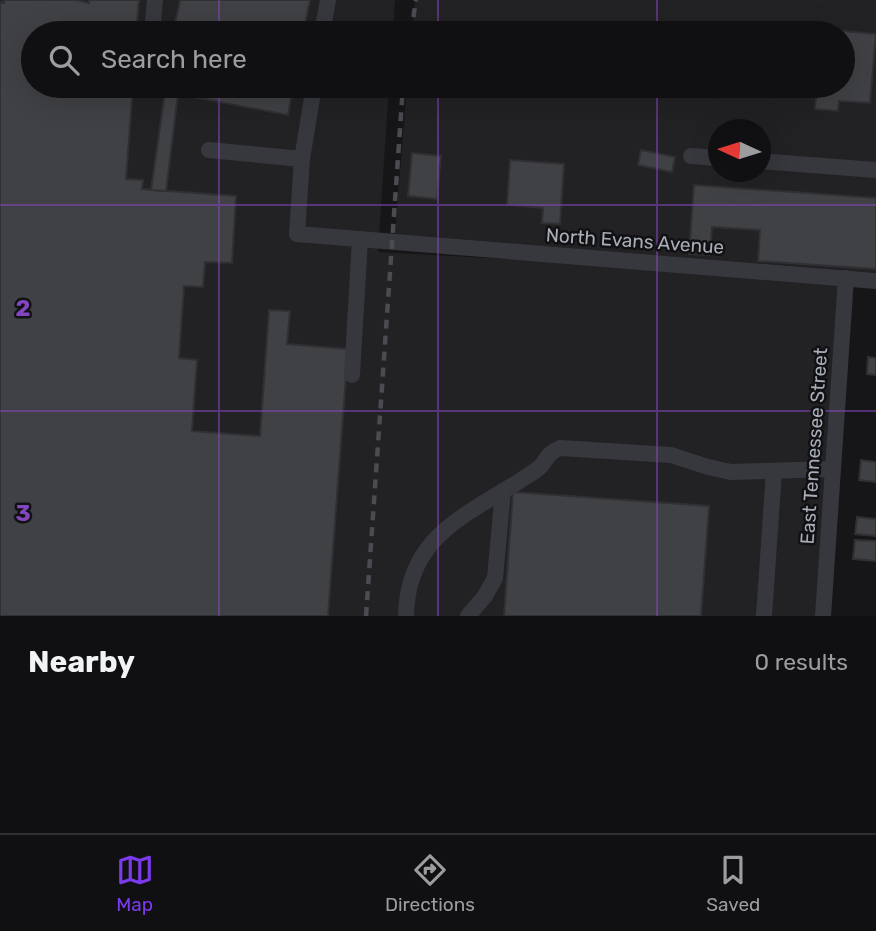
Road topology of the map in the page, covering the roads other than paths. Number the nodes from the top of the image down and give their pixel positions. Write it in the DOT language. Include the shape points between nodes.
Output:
graph roads {
  1 [pos="155,0"];
  2 [pos="328,0"];
  3 [pos="153,21"];
  4 [pos="324,21"];
  5 [pos="312,98"];
  6 [pos="209,150"];
  7 [pos="691,156"];
  8 [pos="708,157"];
  9 [pos="302,159"];
  10 [pos="771,162"];
  11 [pos="876,170"];
  12 [pos="360,239"];
  13 [pos="846,278"];
  14 [pos="876,281"];
  15 [pos="352,375"];
  16 [pos="833,469"];
  17 [pos="774,471"];
  18 [pos="503,491"];
  19 [pos="406,616"];
  20 [pos="468,616"];
  21 [pos="764,616"];
  22 [pos="823,616"];
  1 -- 3 [label="street"];
  2 -- 4 [label="street"];
  5 -- 9 [label="street"];
  6 -- 9 [label="street"];
  7 -- 8 [label="street"];
  9 -- 12 [label="street, North Evans Avenue" via="297,234"];
  10 -- 11 [label="street"];
  12 -- 13 [label="street, North Evans Avenue"];
  12 -- 15 [label="street"];
  13 -- 14 [label="street, North Evans Avenue"];
  13 -- 16 [label="street, East Tennessee Street"];
  16 -- 17 [label="street"];
  16 -- 22 [label="street, East Tennessee Street"];
  17 -- 18 [label="street" via="731,472 671,455 560,448"];
  17 -- 21 [label="street"];
  18 -- 19 [label="street" via="443,531 426,548 412,577"];
  18 -- 20 [label="street" via="495,578"];
}
